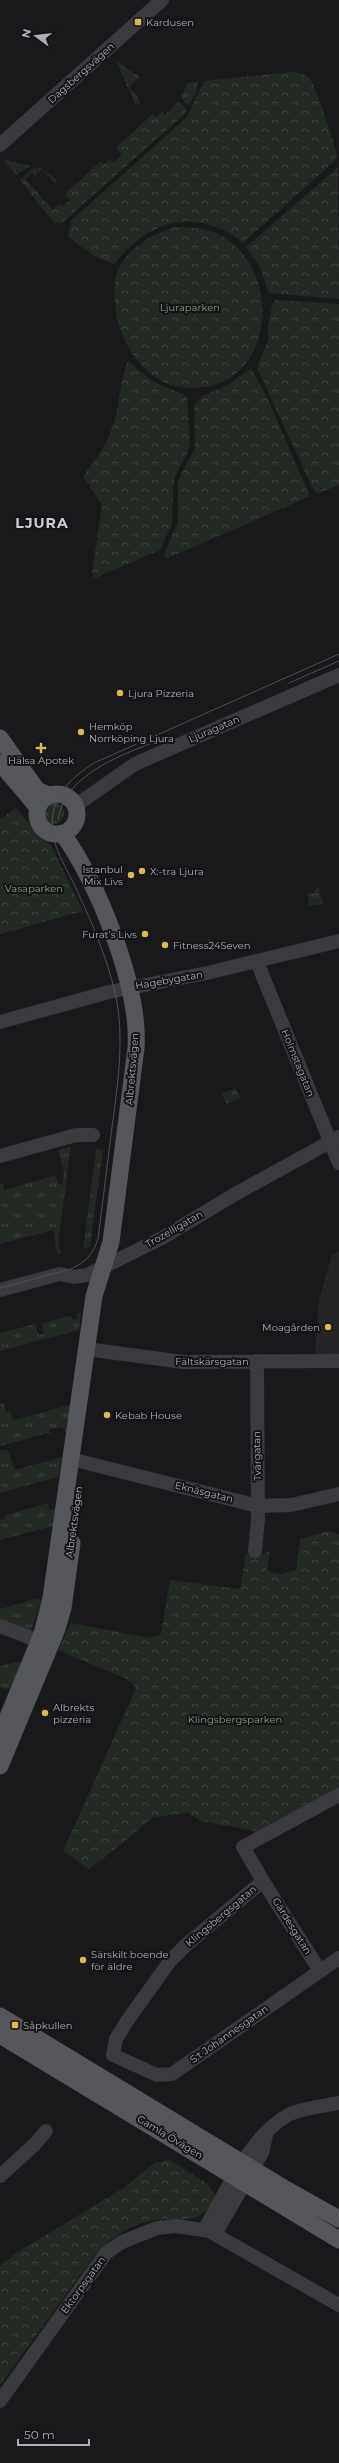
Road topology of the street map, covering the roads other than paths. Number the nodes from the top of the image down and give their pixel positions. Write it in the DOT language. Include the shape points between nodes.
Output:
graph roads {
  1 [pos="162,0"];
  2 [pos="0,145"];
  3 [pos="339,675"];
  4 [pos="0,738"];
  5 [pos="0,763"];
  6 [pos="49,795"];
  7 [pos="75,806"];
  8 [pos="38,812"];
  9 [pos="67,829"];
  10 [pos="339,941"];
  11 [pos="257,962"];
  12 [pos="130,987"];
  13 [pos="0,1022"];
  14 [pos="93,1135"];
  15 [pos="335,1139"];
  16 [pos="0,1156"];
  17 [pos="339,1163"];
  18 [pos="103,1267"];
  19 [pos="0,1290"];
  20 [pos="92,1350"];
  21 [pos="257,1361"];
  22 [pos="339,1361"];
  23 [pos="77,1460"];
  24 [pos="339,1494"];
  25 [pos="258,1506"];
  26 [pos="255,1551"];
  27 [pos="0,1626"];
  28 [pos="45,1643"];
  29 [pos="0,1736"];
  30 [pos="0,1766"];
  31 [pos="339,1795"];
  32 [pos="263,1881"];
  33 [pos="339,1958"];
  34 [pos="320,1971"];
  35 [pos="0,2016"];
  36 [pos="0,2035"];
  37 [pos="113,2055"];
  38 [pos="339,2103"];
  39 [pos="46,2131"];
  40 [pos="244,2173"];
  41 [pos="0,2176"];
  42 [pos="339,2219"];
  43 [pos="209,2232"];
  44 [pos="339,2240"];
  45 [pos="339,2305"];
  46 [pos="0,2401"];
  1 -- 2 [label="street, Dagsbergsvägen"];
  3 -- 7 [label="street, Ljuragatan" via="135,764"];
  4 -- 6 [label="main road" via="37,790"];
  5 -- 8 [label="main road" via="35,802"];
  6 -- 7 [label="main road" via="66,796"];
  6 -- 8 [label="main road" via="39,805"];
  7 -- 9 [label="main road" via="76,812"];
  8 -- 9 [label="main road" via="39,823 53,834"];
  9 -- 12 [label="main road, Albrektsvägen" via="101,905"];
  10 -- 11 [label="street, Hagebygatan"];
  11 -- 12 [label="street, Hagebygatan"];
  11 -- 15 [label="street, Holmstagatan"];
  12 -- 13 [label="street, Hagebygatan"];
  12 -- 18 [label="main road, Albrektsvägen" via="135,1026 135,1055 111,1242"];
  14 -- 16 [label="street" via="76,1135"];
  15 -- 17 [label="street, Holmstagatan"];
  15 -- 18 [label="street, Trozelligatan" via="234,1194 162,1238"];
  18 -- 19 [label="street, Trozelligatan" via="87,1275 74,1277 60,1274"];
  18 -- 20 [label="main road, Albrektsvägen" via="94,1294"];
  20 -- 21 [label="street, Fältskärsgatan" via="183,1362"];
  20 -- 23 [label="main road, Albrektsvägen"];
  21 -- 22 [label="street, Fältskärsgatan"];
  21 -- 25 [label="street, Tvärgatan"];
  23 -- 25 [label="street, Eknäsgatan"];
  23 -- 28 [label="main road, Albrektsvägen" via="47,1618"];
  24 -- 25 [label="street, Eknäsgatan" via="290,1505"];
  25 -- 26 [label="street, Tvärgatan"];
  27 -- 28 [label="street"];
  28 -- 29 [label="main road, Albrektsvägen"];
  28 -- 30 [label="main road, Albrektsvägen"];
  31 -- 32 [label="street, Klingsbergsgatan" via="243,1847"];
  32 -- 34 [label="street, Gärdesgatan"];
  32 -- 37 [label="street, Klingsbergsgatan" via="170,1961 116,2039"];
  33 -- 34 [label="street, S:t Johannesgatan"];
  34 -- 37 [label="street, S:t Johannesgatan" via="172,2074 157,2075"];
  35 -- 40 [label="main road, Gamla Övägen"];
  36 -- 40 [label="main road, Gamla Övägen"];
  38 -- 40 [label="street" via="290,2115 278,2122 266,2135 262,2153"];
  39 -- 41 [label="street" via="36,2144"];
  40 -- 42 [label="main road, Gamla Övägen"];
  40 -- 43 [label="street"];
  40 -- 44 [label="main road, Gamla Övägen"];
  43 -- 45 [label="street, Ektorpsgatan"];
  43 -- 46 [label="street, Ektorpsgatan" via="176,2226 157,2228 122,2242 106,2253"];
}
